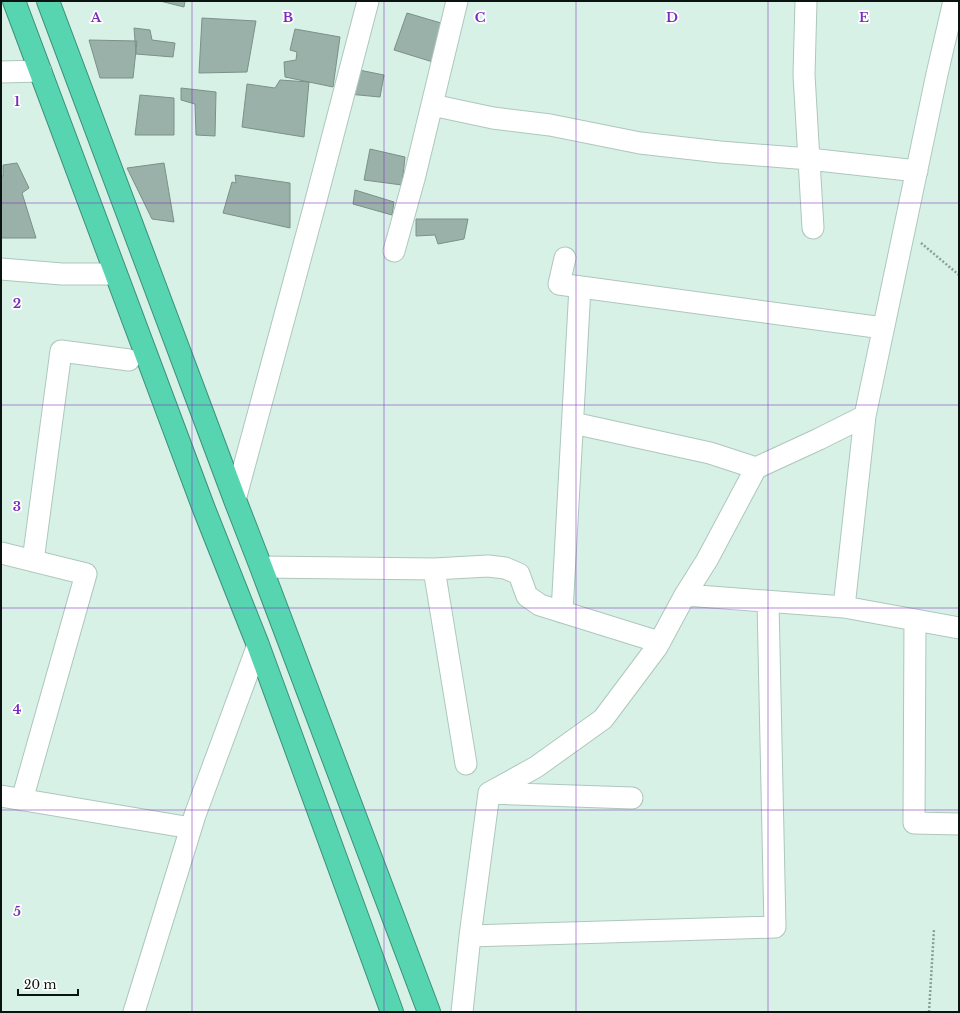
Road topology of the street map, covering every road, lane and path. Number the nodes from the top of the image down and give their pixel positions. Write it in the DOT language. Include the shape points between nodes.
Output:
graph roads {
  1 [pos="14,1"];
  2 [pos="368,1"];
  3 [pos="457,1"];
  4 [pos="806,1"];
  5 [pos="954,1"];
  6 [pos="54,7"];
  7 [pos="41,71"];
  8 [pos="1,72"];
  9 [pos="432,105"];
  10 [pos="809,159"];
  11 [pos="916,171"];
  12 [pos="814,228"];
  13 [pos="904,228"];
  14 [pos="394,251"];
  15 [pos="565,258"];
  16 [pos="1,269"];
  17 [pos="116,274"];
  18 [pos="959,275"];
  19 [pos="580,287"];
  20 [pos="883,328"];
  21 [pos="129,360"];
  22 [pos="865,416"];
  23 [pos="573,423"];
  24 [pos="756,468"];
  25 [pos="235,500"];
  26 [pos="1,552"];
  27 [pos="33,561"];
  28 [pos="261,567"];
  29 [pos="434,569"];
  30 [pos="685,595"];
  31 [pos="768,602"];
  32 [pos="844,607"];
  33 [pos="562,612"];
  34 [pos="915,620"];
  35 [pos="959,628"];
  36 [pos="659,642"];
  37 [pos="258,645"];
  38 [pos="466,764"];
  39 [pos="489,793"];
  40 [pos="1,796"];
  41 [pos="632,798"];
  42 [pos="22,800"];
  43 [pos="959,824"];
  44 [pos="191,828"];
  45 [pos="934,929"];
  46 [pos="470,936"];
  47 [pos="134,1012"];
  48 [pos="392,1012"];
  49 [pos="428,1012"];
  50 [pos="462,1012"];
  51 [pos="929,1012"];
  1 -- 7 [label="highway"];
  2 -- 25 [label="street"];
  3 -- 9 [label="street"];
  4 -- 10 [label="street" via="804,75"];
  5 -- 11 [label="street"];
  6 -- 25 [label="highway"];
  7 -- 8 [label="street"];
  7 -- 17 [label="highway"];
  9 -- 10 [label="street" via="640,143"];
  9 -- 14 [label="street"];
  10 -- 11 [label="street"];
  10 -- 12 [label="street"];
  11 -- 13 [label="street"];
  13 -- 18 [label="path"];
  13 -- 20 [label="street"];
  15 -- 19 [label="street" via="559,284"];
  16 -- 17 [label="street" via="62,274"];
  17 -- 37 [label="highway"];
  19 -- 20 [label="street"];
  19 -- 23 [label="street"];
  20 -- 22 [label="street"];
  21 -- 27 [label="street" via="61,351"];
  22 -- 24 [label="street"];
  22 -- 32 [label="street"];
  23 -- 24 [label="street" via="710,453"];
  23 -- 33 [label="street"];
  24 -- 30 [label="street"];
  25 -- 28 [label="highway"];
  26 -- 27 [label="street"];
  27 -- 42 [label="street" via="86,574"];
  28 -- 29 [label="street"];
  28 -- 49 [label="highway"];
  29 -- 33 [label="street" via="488,566 505,568 519,574 527,596 540,605"];
  29 -- 38 [label="street"];
  30 -- 31 [label="street"];
  30 -- 36 [label="street"];
  31 -- 32 [label="street"];
  31 -- 46 [label="street" via="775,927"];
  32 -- 34 [label="street"];
  33 -- 36 [label="street"];
  34 -- 35 [label="street"];
  34 -- 43 [label="street" via="914,823"];
  36 -- 39 [label="street" via="603,719 536,767"];
  37 -- 44 [label="street"];
  37 -- 48 [label="highway"];
  39 -- 41 [label="street"];
  39 -- 46 [label="street"];
  40 -- 42 [label="street"];
  42 -- 44 [label="street"];
  44 -- 47 [label="street"];
  45 -- 51 [label="path"];
  46 -- 50 [label="street"];
}
